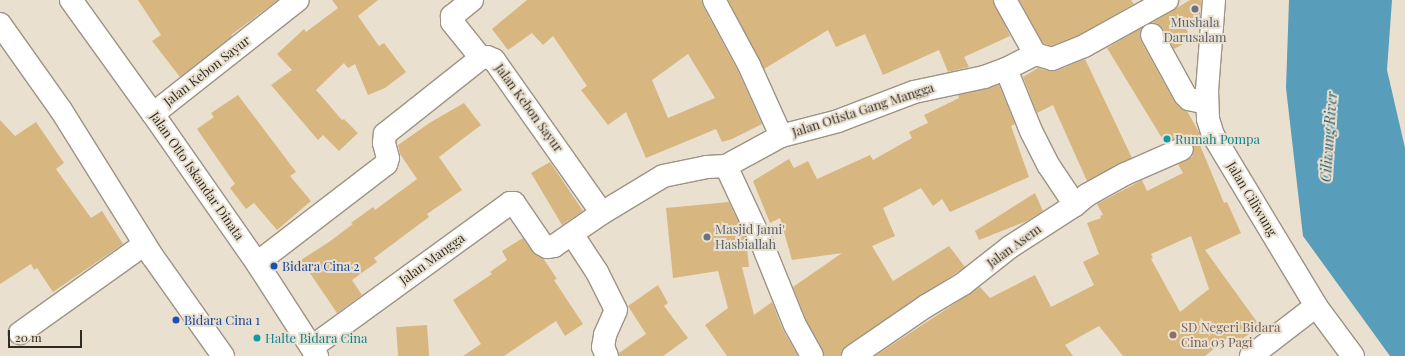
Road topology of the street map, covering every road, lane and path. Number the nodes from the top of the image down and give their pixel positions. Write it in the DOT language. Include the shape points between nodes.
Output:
graph roads {
  1 [pos="71,0"];
  2 [pos="298,0"];
  3 [pos="472,0"];
  4 [pos="714,0"];
  5 [pos="1004,0"];
  6 [pos="1214,0"];
  7 [pos="1159,2"];
  8 [pos="0,24"];
  9 [pos="1152,35"];
  10 [pos="1035,54"];
  11 [pos="481,58"];
  12 [pos="1006,68"];
  13 [pos="1207,103"];
  14 [pos="153,114"];
  15 [pos="781,136"];
  16 [pos="1182,149"];
  17 [pos="726,166"];
  18 [pos="1075,206"];
  19 [pos="602,213"];
  20 [pos="572,234"];
  21 [pos="145,244"];
  22 [pos="542,244"];
  23 [pos="257,263"];
  24 [pos="1316,306"];
  25 [pos="20,333"];
  26 [pos="315,352"];
  27 [pos="223,356"];
  28 [pos="607,356"];
  29 [pos="812,356"];
  30 [pos="853,356"];
  31 [pos="1251,356"];
  32 [pos="1353,356"];
  1 -- 14 [label="street, Jalan Otto Iskandar Dinata"];
  2 -- 14 [label="street, Jalan Kebon Sayur"];
  3 -- 11 [label="street, Jalan Kebon Sayur" via="451,19"];
  4 -- 15 [label="street" via="749,65"];
  5 -- 10 [label="street"];
  6 -- 13 [label="street, Jalan Ciliwung"];
  7 -- 10 [label="street" via="1084,46 1052,59"];
  8 -- 21 [label="street" via="61,110"];
  9 -- 13 [label="street" via="1185,95 1189,99"];
  10 -- 12 [label="street, Jalan Otista Gang Mangga"];
  11 -- 19 [label="street, Jalan Kebon Sayur" via="494,60"];
  11 -- 23 [label="street" via="385,134 384,143 388,158 386,164"];
  12 -- 15 [label="street, Jalan Otista Gang Mangga" via="984,77 914,92 838,121"];
  12 -- 18 [label="street" via="1031,131 1049,166"];
  13 -- 24 [label="street, Jalan Ciliwung" via="1213,135"];
  14 -- 23 [label="street, Jalan Otto Iskandar Dinata"];
  15 -- 17 [label="street, Jalan Otista Gang Mangga"];
  16 -- 18 [label="street, Jalan Asem" via="1125,174 1088,195"];
  17 -- 19 [label="street, Jalan Otista Gang Mangga" via="663,176"];
  17 -- 29 [label="street" via="762,240 795,325"];
  18 -- 30 [label="street, Jalan Asem" via="1010,246 963,284"];
  19 -- 20 [label="street, Jalan Otista Gang Mangga"];
  20 -- 22 [label="street, Jalan Otista Gang Mangga" via="554,246 547,247"];
  20 -- 28 [label="street" via="597,272 616,310 603,347"];
  21 -- 25 [label="street"];
  21 -- 27 [label="street"];
  22 -- 26 [label="street, Jalan Mangga" via="514,203 510,203"];
  23 -- 26 [label="street, Jalan Otto Iskandar Dinata"];
  24 -- 31 [label="street"];
  24 -- 32 [label="street, Jalan Ciliwung"];
}
